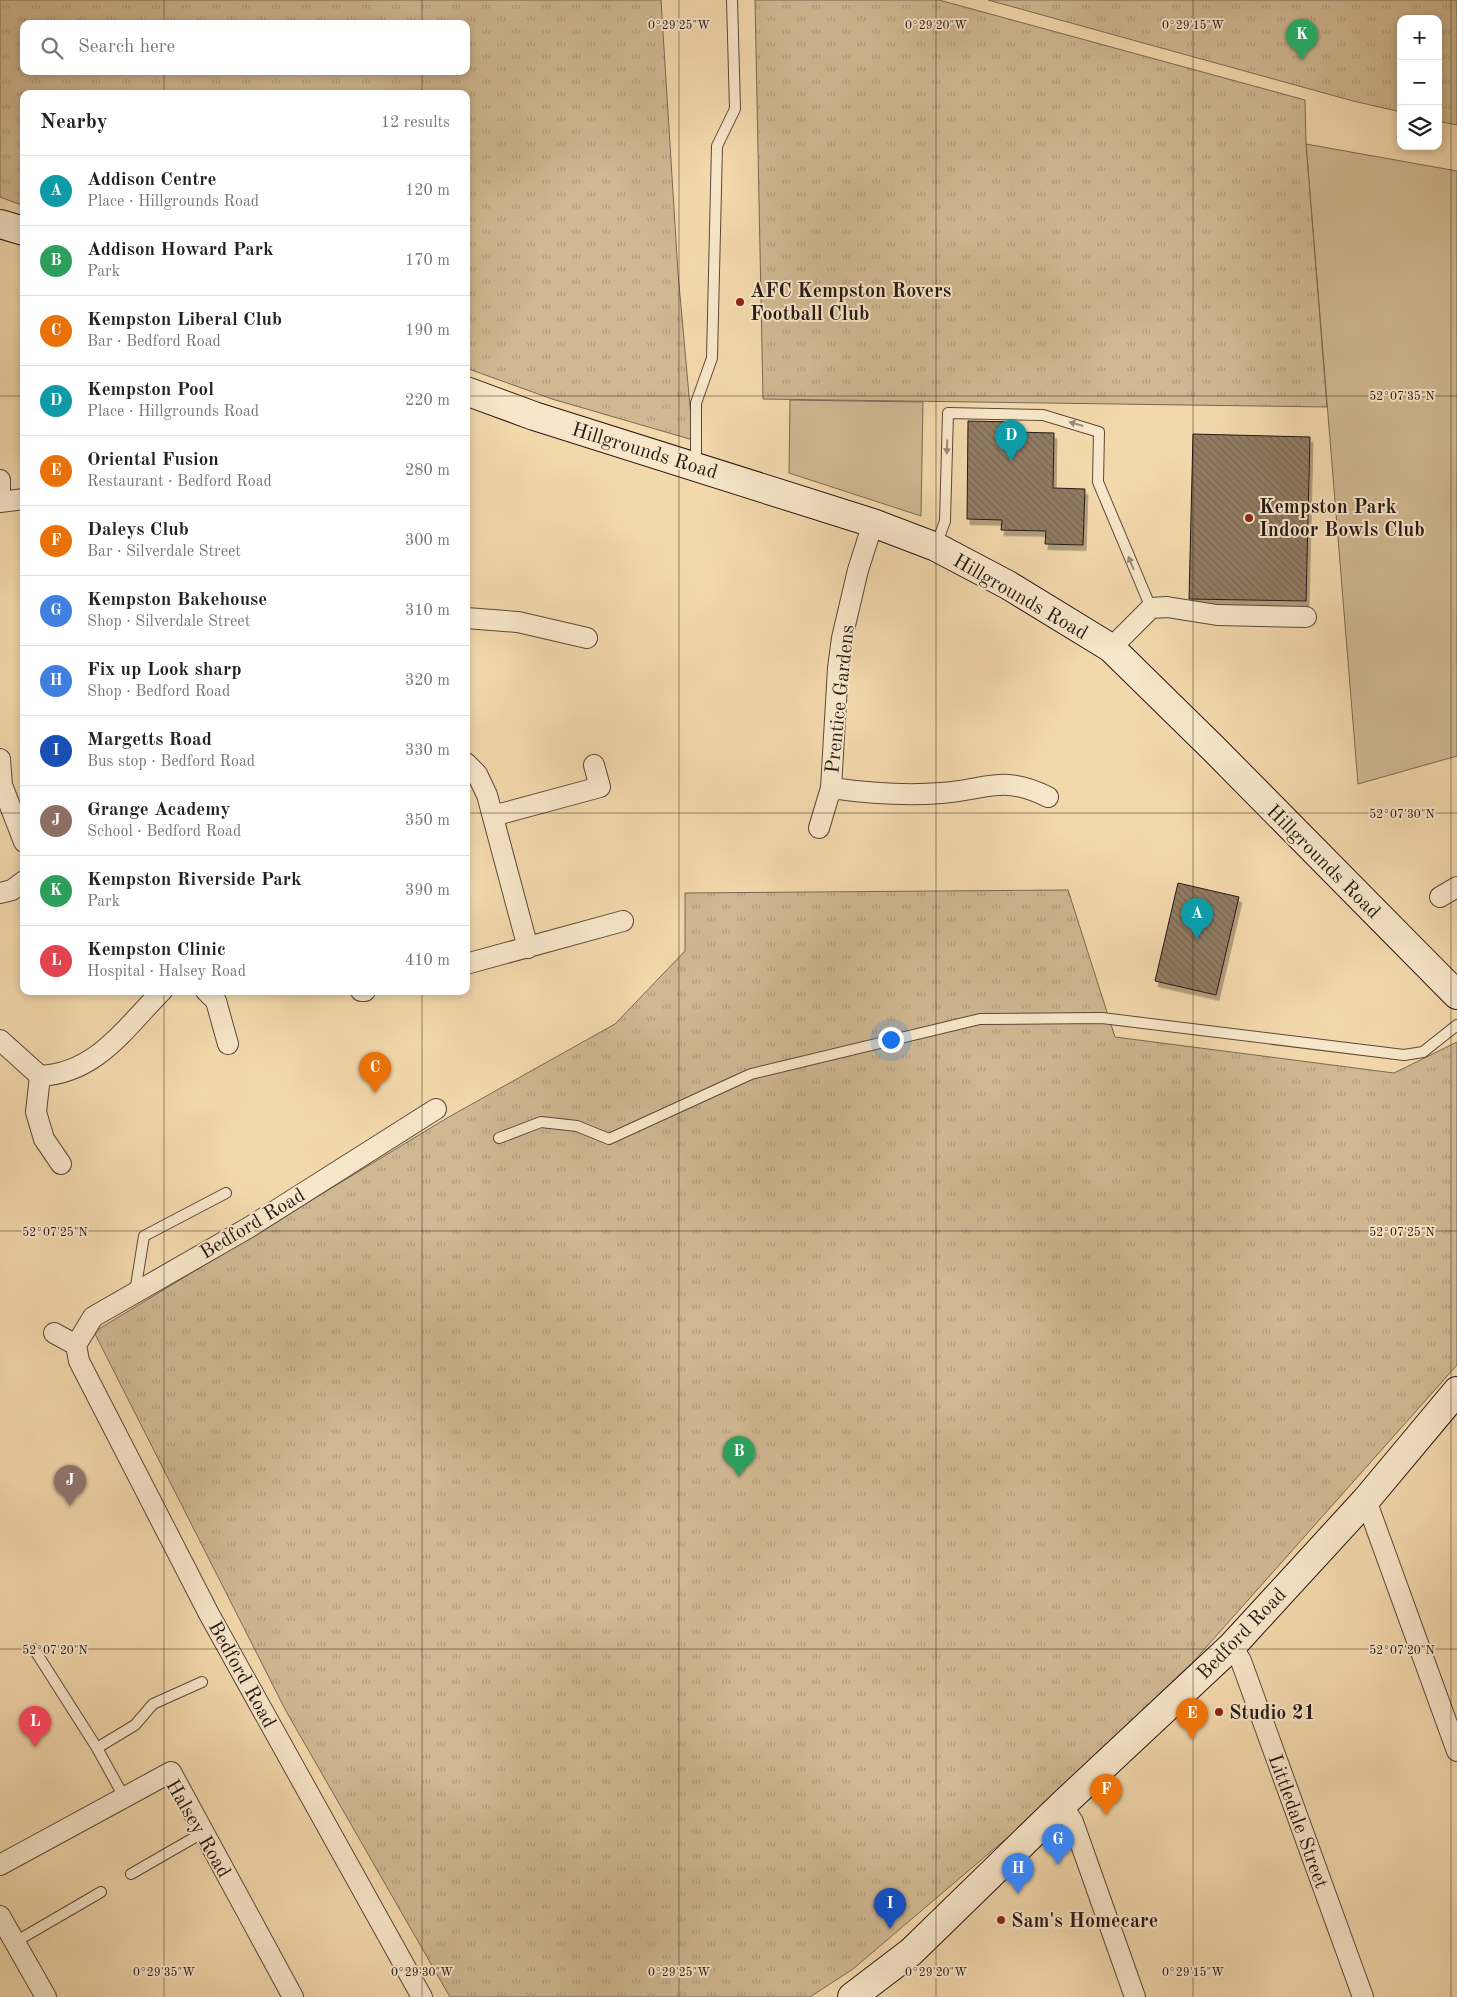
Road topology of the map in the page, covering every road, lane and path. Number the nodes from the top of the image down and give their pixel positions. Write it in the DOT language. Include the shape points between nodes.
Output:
graph roads {
  1 [pos="732,0"];
  2 [pos="0,224"];
  3 [pos="20,230"];
  4 [pos="470,392"];
  5 [pos="696,466"];
  6 [pos="0,480"];
  7 [pos="0,490"];
  8 [pos="20,500"];
  9 [pos="0,502"];
  10 [pos="873,522"];
  11 [pos="936,547"];
  12 [pos="1151,608"];
  13 [pos="1306,617"];
  14 [pos="470,618"];
  15 [pos="586,638"];
  16 [pos="1111,648"];
  17 [pos="0,759"];
  18 [pos="594,765"];
  19 [pos="470,767"];
  20 [pos="1,785"];
  21 [pos="831,788"];
  22 [pos="1048,797"];
  23 [pos="493,816"];
  24 [pos="819,828"];
  25 [pos="20,832"];
  26 [pos="20,884"];
  27 [pos="0,893"];
  28 [pos="623,921"];
  29 [pos="528,948"];
  30 [pos="470,963"];
  31 [pos="158,995"];
  32 [pos="210,995"];
  33 [pos="1457,995"];
  34 [pos="1457,1025"];
  35 [pos="0,1040"];
  36 [pos="228,1044"];
  37 [pos="40,1076"];
  38 [pos="436,1109"];
  39 [pos="499,1138"];
  40 [pos="61,1164"];
  41 [pos="226,1193"];
  42 [pos="135,1292"];
  43 [pos="54,1333"];
  44 [pos="76,1345"];
  45 [pos="1457,1391"];
  46 [pos="1366,1500"];
  47 [pos="1232,1646"];
  48 [pos="34,1649"];
  49 [pos="202,1682"];
  50 [pos="97,1748"];
  51 [pos="1457,1751"];
  52 [pos="124,1797"];
  53 [pos="1062,1805"];
  54 [pos="204,1832"];
  55 [pos="0,1865"];
  56 [pos="131,1874"];
  57 [pos="101,1892"];
  58 [pos="0,1916"];
  59 [pos="15,1942"];
  60 [pos="46,1997"];
  61 [pos="293,1997"];
  62 [pos="422,1997"];
  63 [pos="852,1997"];
  64 [pos="1135,1997"];
  65 [pos="1363,1997"];
  1 -- 5 [label="lane" via="735,109 717,146 712,358 696,403"];
  2 -- 3 [label="street"];
  4 -- 5 [label="street, Hillgrounds Road" via="534,416"];
  5 -- 10 [label="street, Hillgrounds Road"];
  6 -- 7 [label="street"];
  8 -- 9 [label="street"];
  10 -- 11 [label="street, Hillgrounds Road"];
  10 -- 21 [label="street, Prentice Gardens" via="842,638"];
  12 -- 11 [label="lane, one-way" via="1098,482 1099,432 1081,425 1043,415 948,413 945,521"];
  11 -- 16 [label="street, Hillgrounds Road" via="1008,585"];
  12 -- 13 [label="street" via="1167,607 1217,615"];
  12 -- 16 [label="street"];
  14 -- 15 [label="street" via="518,622"];
  16 -- 33 [label="street, Hillgrounds Road"];
  17 -- 20 [label="street"];
  18 -- 23 [label="street" via="600,787"];
  19 -- 23 [label="street" via="477,774"];
  20 -- 25 [label="street"];
  21 -- 22 [label="street, Prentice Gardens" via="888,794 942,793 996,784 1017,785"];
  21 -- 24 [label="street, Prentice Gardens"];
  23 -- 29 [label="street"];
  26 -- 27 [label="street"];
  28 -- 29 [label="street"];
  29 -- 30 [label="street"];
  31 -- 37 [label="street" via="100,1054 80,1067 57,1075"];
  32 -- 36 [label="street" via="216,1001"];
  34 -- 39 [label="lane" via="1423,1052 1404,1054 1102,1018 980,1019 751,1074 609,1139 577,1126 541,1122"];
  35 -- 37 [label="street"];
  37 -- 40 [label="street" via="36,1112 44,1139"];
  38 -- 42 [label="street, Bedford Road" via="248,1228"];
  41 -- 42 [label="lane" via="144,1236"];
  42 -- 44 [label="street, Bedford Road" via="93,1317"];
  43 -- 44 [label="street"];
  44 -- 62 [label="street, Bedford Road" via="78,1361 210,1614"];
  45 -- 46 [label="street, Bedford Road"];
  46 -- 47 [label="street, Bedford Road"];
  46 -- 51 [label="street"];
  47 -- 53 [label="street, Bedford Road"];
  47 -- 65 [label="street, Littledale Street" via="1245,1670"];
  48 -- 50 [label="lane"];
  49 -- 50 [label="lane" via="153,1704 135,1725"];
  50 -- 52 [label="lane"];
  52 -- 54 [label="street, Halsey Road" via="171,1772"];
  52 -- 55 [label="street, Halsey Road"];
  53 -- 63 [label="street, Bedford Road" via="911,1952"];
  53 -- 64 [label="street" via="1072,1822"];
  54 -- 56 [label="lane"];
  54 -- 61 [label="street, Halsey Road"];
  57 -- 59 [label="lane"];
  58 -- 59 [label="street"];
  59 -- 60 [label="street"];
}
